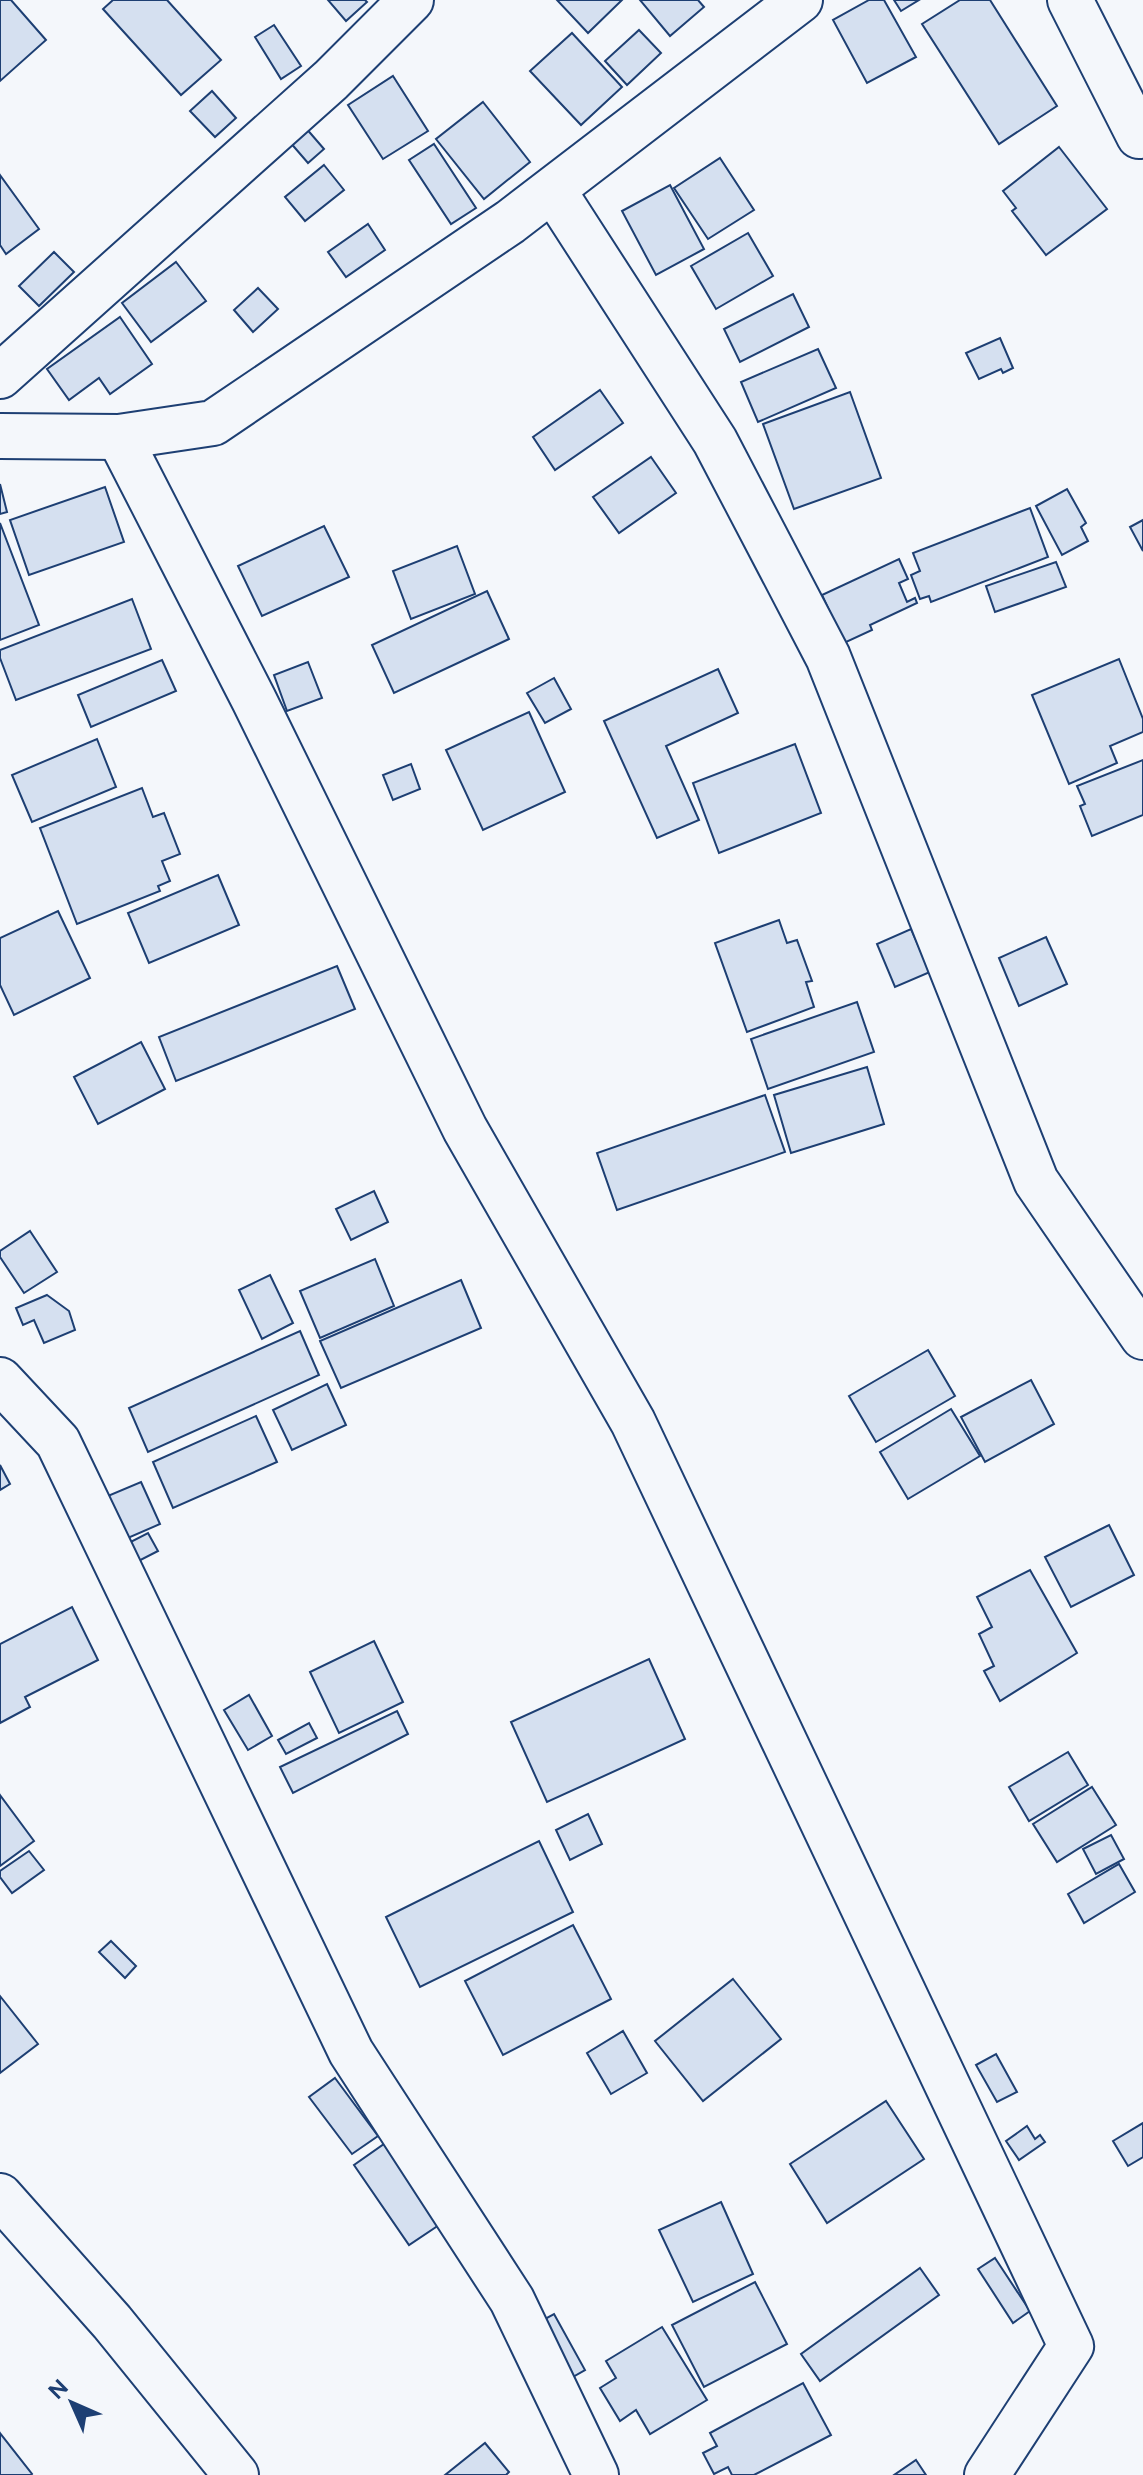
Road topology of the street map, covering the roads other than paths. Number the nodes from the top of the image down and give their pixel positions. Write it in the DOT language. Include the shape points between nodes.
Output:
graph roads {
  1 [pos="411,0"];
  2 [pos="800,0"];
  3 [pos="1070,0"];
  4 [pos="1142,146"];
  5 [pos="553,190"];
  6 [pos="0,376"];
  7 [pos="0,436"];
  8 [pos="119,437"];
  9 [pos="1143,1337"];
  10 [pos="0,1380"];
  11 [pos="0,2196"];
  12 [pos="236,2475"];
  13 [pos="596,2475"];
  14 [pos="987,2475"];
  1 -- 6 [label="street" via="331,80"];
  2 -- 5 [label="street"];
  3 -- 4 [label="street"];
  5 -- 8 [label="street" via="213,423"];
  5 -- 9 [label="street" via="715,441 828,657 1036,1181"];
  7 -- 8 [label="street"];
  8 -- 14 [label="street" via="465,1129 633,1422 1071,2346"];
  10 -- 13 [label="street" via="58,1442 351,2052 512,2300"];
  11 -- 12 [label="street" via="112,2322"];
}
